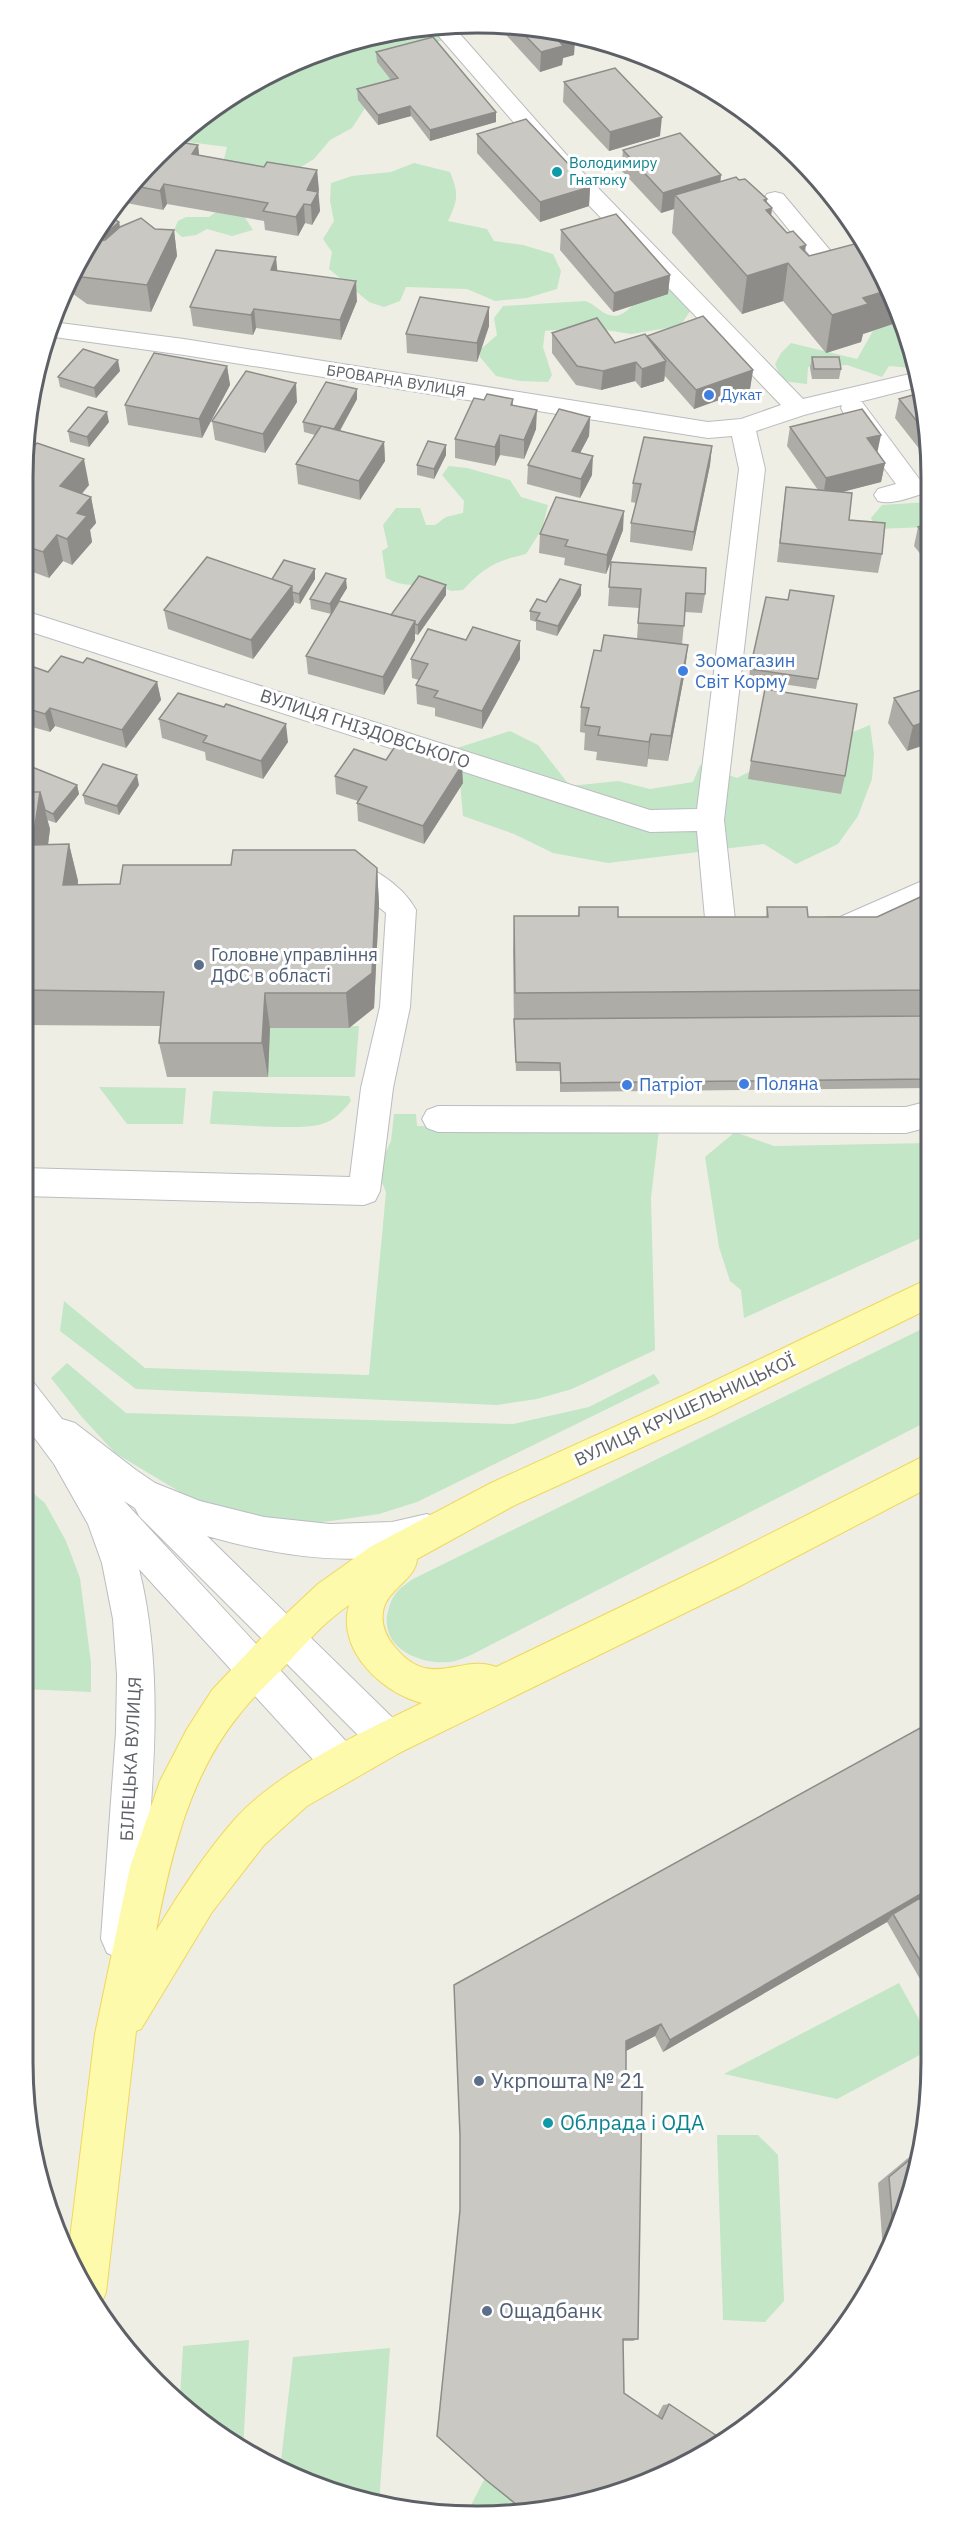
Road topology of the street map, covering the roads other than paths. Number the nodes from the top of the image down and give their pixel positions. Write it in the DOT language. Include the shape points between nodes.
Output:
graph roads {
  1 [pos="448,34"];
  2 [pos="775,199"];
  3 [pos="862,255"];
  4 [pos="58,330"];
  5 [pos="910,381"];
  6 [pos="845,397"];
  7 [pos="798,408"];
  8 [pos="743,427"];
  9 [pos="887,495"];
  10 [pos="33,623"];
  11 [pos="711,820"];
  12 [pos="312,864"];
  13 [pos="921,893"];
  14 [pos="689,929"];
  15 [pos="798,929"];
  16 [pos="921,1116"];
  17 [pos="438,1119"];
  18 [pos="33,1182"];
  19 [pos="921,1296"];
  20 [pos="33,1406"];
  21 [pos="921,1474"];
  22 [pos="90,1491"];
  23 [pos="142,1493"];
  24 [pos="440,1527"];
  25 [pos="285,1639"];
  26 [pos="255,1670"];
  27 [pos="523,1675"];
  28 [pos="388,1739"];
  29 [pos="342,1764"];
  30 [pos="115,2034"];
  31 [pos="87,2274"];
  1 -- 7 [label="street" via="564,166"];
  2 -- 3 [label="street" via="829,264"];
  4 -- 8 [label="street, БРОВАРНА ВУЛИЦЯ" via="708,430"];
  5 -- 6 [label="street, БРОВАРНА ВУЛИЦЯ"];
  6 -- 7 [label="street, БРОВАРНА ВУЛИЦЯ"];
  6 -- 9 [label="street" via="913,488"];
  7 -- 8 [label="street, БРОВАРНА ВУЛИЦЯ"];
  8 -- 11 [label="street" via="752,470"];
  10 -- 11 [label="street, ВУЛИЦЯ ГНІЗДОВСЬКОГО" via="650,821"];
  11 -- 14 [label="street" via="732,929"];
  12 -- 18 [label="street" via="334,864 358,873 381,889 400,910 395,1007 377,1089 364,1191"];
  13 -- 15 [label="street" via="843,929"];
  16 -- 17 [label="street" via="906,1120"];
  19 -- 24 [label="main road, ВУЛИЦЯ КРУШЕЛЬНИЦЬКОЇ"];
  20 -- 22 [label="street, БІЛЕЦЬКА ВУЛИЦЯ"];
  20 -- 23 [label="street, БІЛЕЦЬКА ВУЛИЦЯ"];
  21 -- 27 [label="main road, ВУЛИЦЯ КРУШЕЛЬНИЦЬКОЇ"];
  22 -- 26 [label="street, БІЛЕЦЬКА ВУЛИЦЯ"];
  22 -- 30 [label="street, БІЛЕЦЬКА ВУЛИЦЯ" via="119,1560 131,1607 137,1686"];
  23 -- 24 [label="street, БІЛЕЦЬКА ВУЛИЦЯ" via="190,1515 303,1538 393,1539"];
  23 -- 25 [label="street, БІЛЕЦЬКА ВУЛИЦЯ"];
  24 -- 25 [label="main road, ВУЛИЦЯ КРУШЕЛЬНИЦЬКОЇ" via="383,1559 331,1596"];
  24 -- 27 [label="main road, ВУЛИЦЯ КРУШЕЛЬНИЦЬКОЇ" via="394,1566 367,1602 364,1620 378,1656 401,1678 444,1688"];
  25 -- 26 [label="main road, ВУЛИЦЯ КРУШЕЛЬНИЦЬКОЇ"];
  25 -- 28 [label="street, БІЛЕЦЬКА ВУЛИЦЯ"];
  26 -- 29 [label="street, БІЛЕЦЬКА ВУЛИЦЯ"];
  26 -- 30 [label="main road, ВУЛИЦЯ КРУШЕЛЬНИЦЬКОЇ" via="225,1703 173,1794 149,1867"];
  27 -- 28 [label="main road, ВУЛИЦЯ КРУШЕЛЬНИЦЬКОЇ"];
  28 -- 29 [label="main road, ВУЛИЦЯ КРУШЕЛЬНИЦЬКОЇ"];
  29 -- 30 [label="main road, ВУЛИЦЯ КРУШЕЛЬНИЦЬКОЇ" via="294,1793 250,1831 198,1898"];
  30 -- 31 [label="main road"];
}
